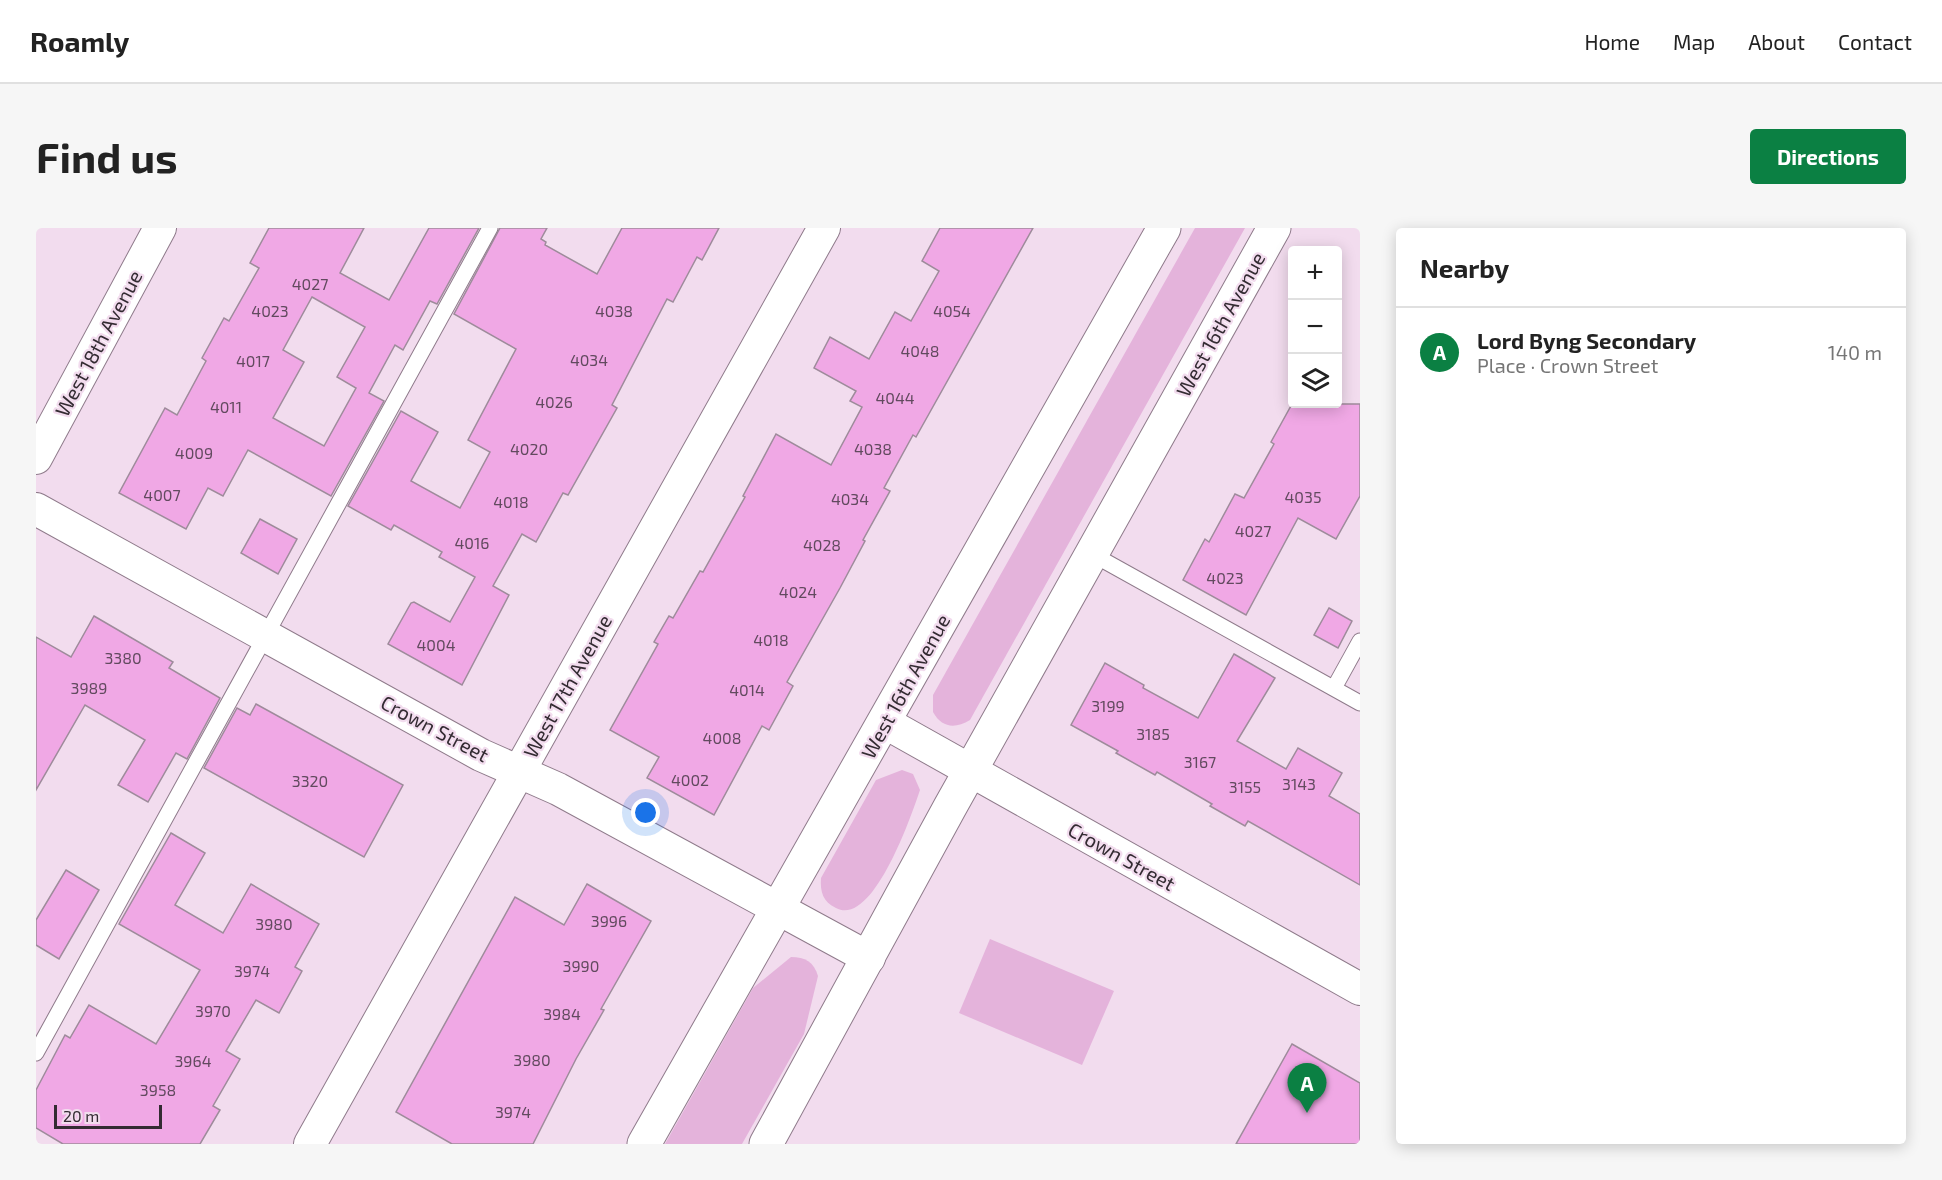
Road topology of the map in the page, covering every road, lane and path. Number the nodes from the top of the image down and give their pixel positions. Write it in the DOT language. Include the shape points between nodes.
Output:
graph roads {
  1 [pos="160,228"];
  2 [pos="490,228"];
  3 [pos="824,228"];
  4 [pos="1164,228"];
  5 [pos="1274,228"];
  6 [pos="36,458"];
  7 [pos="36,509"];
  8 [pos="1092,554"];
  9 [pos="267,636"];
  10 [pos="1360,641"];
  11 [pos="1334,688"];
  12 [pos="1360,703"];
  13 [pos="884,722"];
  14 [pos="520,771"];
  15 [pos="971,771"];
  16 [pos="778,907"];
  17 [pos="868,958"];
  18 [pos="1360,989"];
  19 [pos="36,1053"];
  20 [pos="310,1144"];
  21 [pos="644,1144"];
  22 [pos="766,1144"];
  1 -- 6 [label="street, West 18th Avenue"];
  2 -- 9 [label="lane"];
  3 -- 14 [label="street, West 17th Avenue"];
  4 -- 13 [label="main road, West 16th Avenue"];
  5 -- 8 [label="main road, West 16th Avenue"];
  7 -- 9 [label="street, Crown Street"];
  8 -- 11 [label="lane"];
  8 -- 15 [label="main road, West 16th Avenue"];
  9 -- 14 [label="street, Crown Street" via="481,755"];
  9 -- 19 [label="lane"];
  10 -- 11 [label="lane"];
  11 -- 12 [label="lane"];
  13 -- 15 [label="street, Crown Street"];
  13 -- 16 [label="main road, West 16th Avenue"];
  14 -- 16 [label="street, Crown Street"];
  14 -- 20 [label="street, West 17th Avenue"];
  15 -- 17 [label="main road, West 16th Avenue"];
  15 -- 18 [label="street, Crown Street"];
  16 -- 17 [label="street, Crown Street"];
  16 -- 21 [label="main road, West 16th Avenue"];
  17 -- 22 [label="main road, West 16th Avenue"];
}
